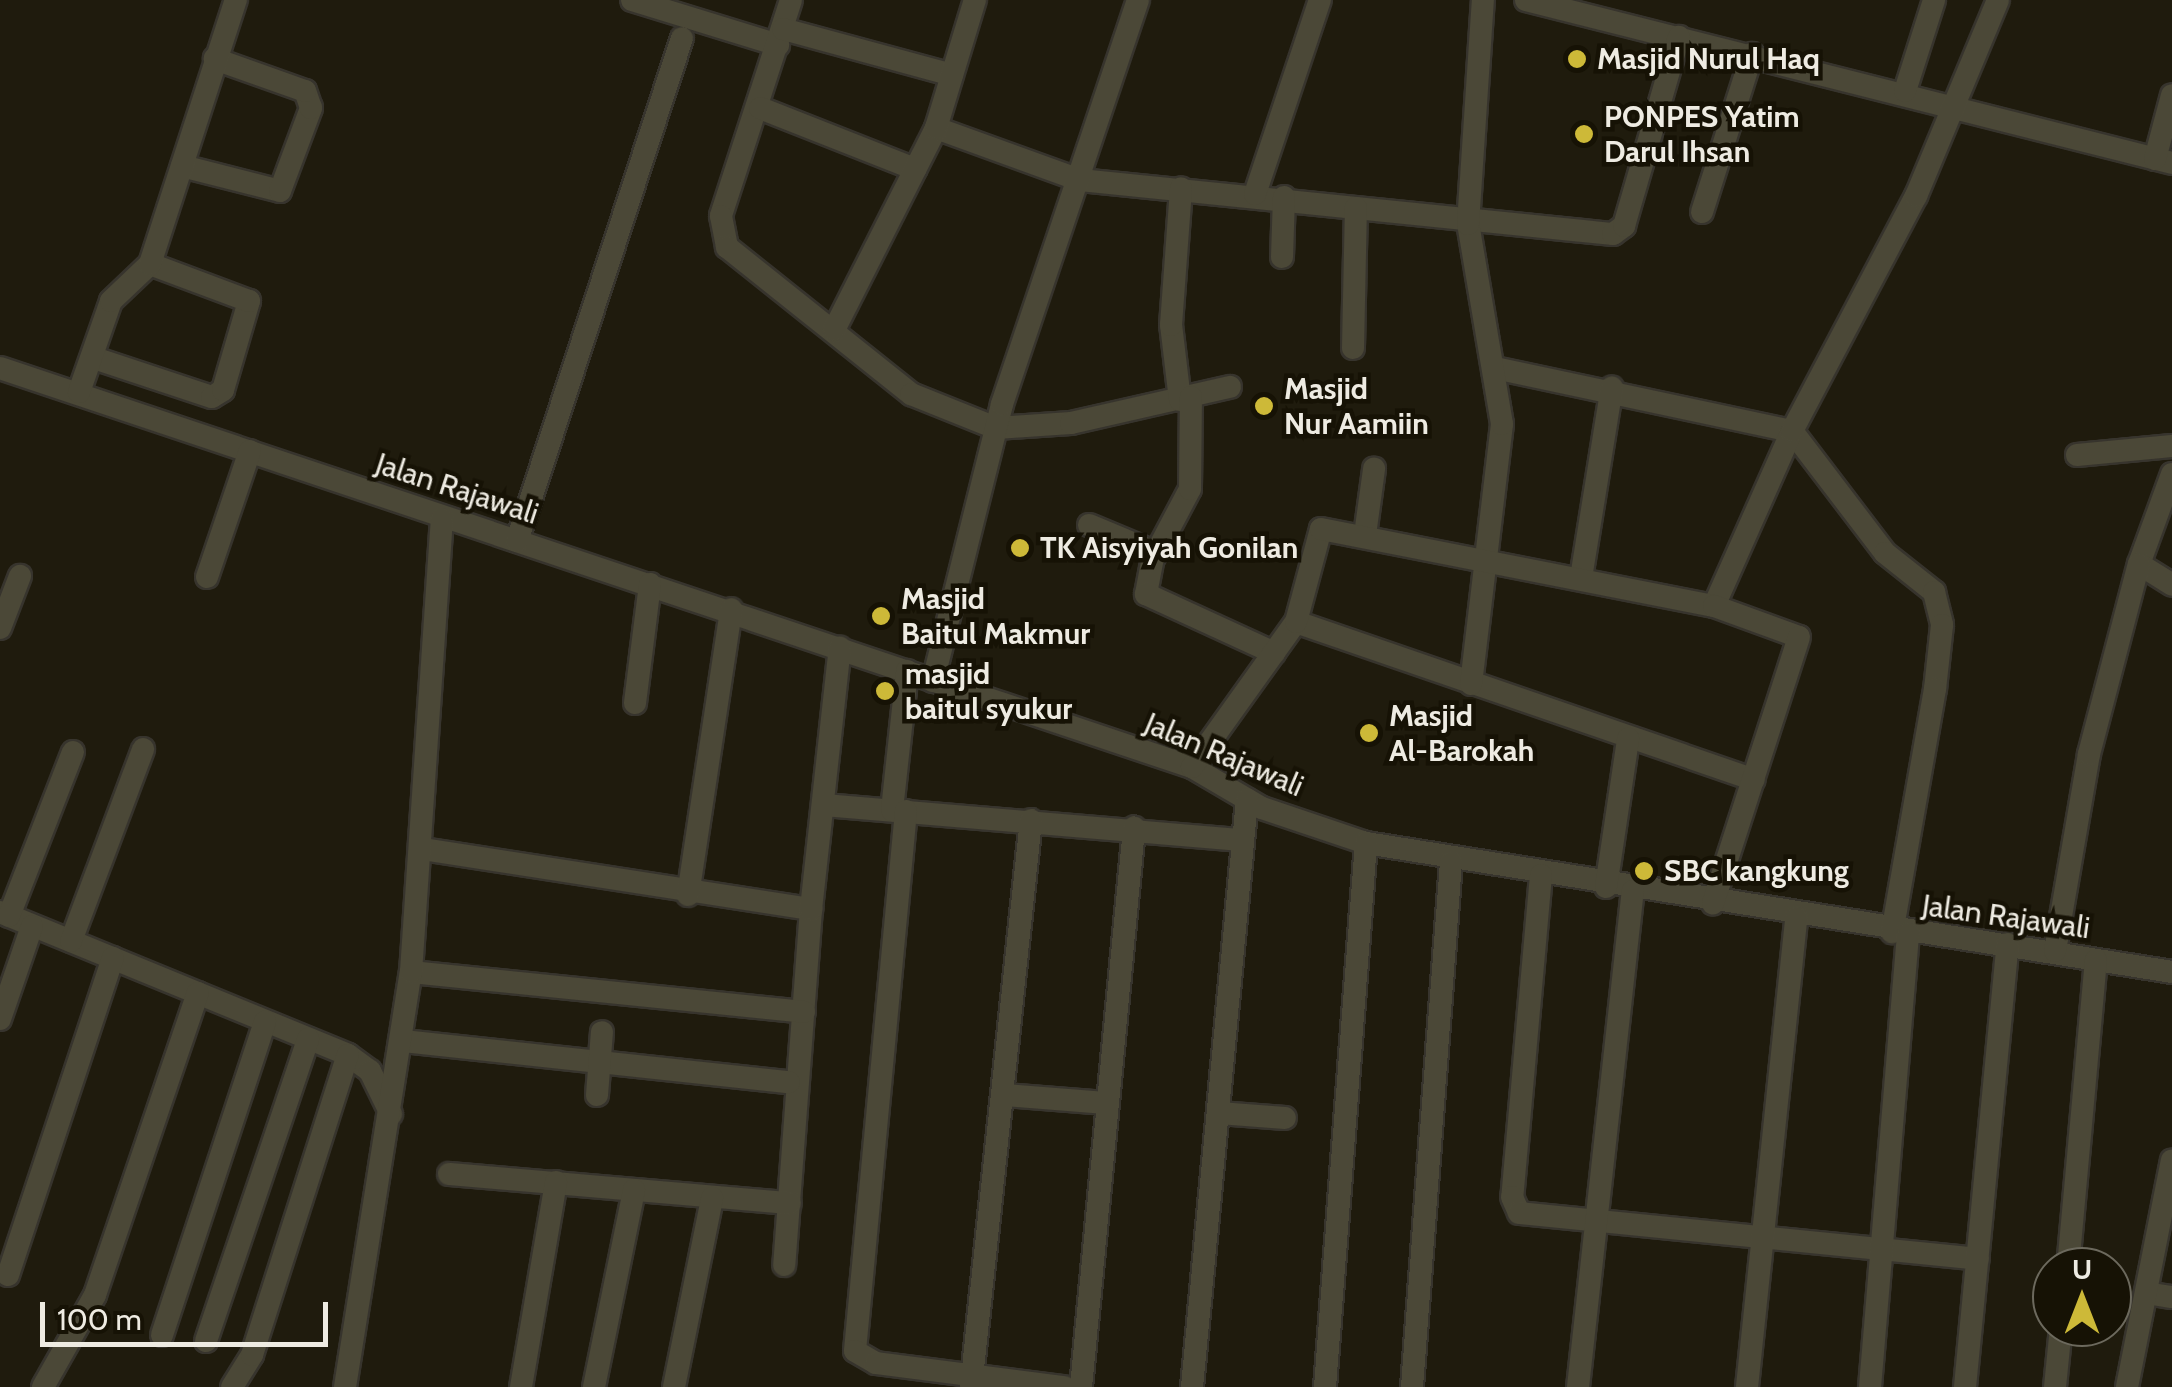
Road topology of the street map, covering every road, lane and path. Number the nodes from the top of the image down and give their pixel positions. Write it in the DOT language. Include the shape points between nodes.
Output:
graph roads {
  1 [pos="236,0"];
  2 [pos="632,0"];
  3 [pos="792,0"];
  4 [pos="976,0"];
  5 [pos="1138,0"];
  6 [pos="1320,0"];
  7 [pos="1483,0"];
  8 [pos="1526,0"];
  9 [pos="1934,0"];
  10 [pos="1998,0"];
  11 [pos="781,37"];
  12 [pos="1679,37"];
  13 [pos="682,38"];
  14 [pos="1752,54"];
  15 [pos="214,59"];
  16 [pos="952,75"];
  17 [pos="1905,91"];
  18 [pos="2172,95"];
  19 [pos="1953,102"];
  20 [pos="760,108"];
  21 [pos="936,128"];
  22 [pos="2164,161"];
  23 [pos="182,166"];
  24 [pos="916,169"];
  25 [pos="1080,180"];
  26 [pos="1181,188"];
  27 [pos="1255,194"];
  28 [pos="1284,197"];
  29 [pos="1356,208"];
  30 [pos="1702,212"];
  31 [pos="1468,224"];
  32 [pos="1282,256"];
  33 [pos="150,264"];
  34 [pos="834,330"];
  35 [pos="1353,348"];
  36 [pos="94,358"];
  37 [pos="0,368"];
  38 [pos="1495,368"];
  39 [pos="1230,387"];
  40 [pos="1612,387"];
  41 [pos="80,392"];
  42 [pos="1186,399"];
  43 [pos="996,428"];
  44 [pos="1792,431"];
  45 [pos="250,451"];
  46 [pos="2076,454"];
  47 [pos="2171,461"];
  48 [pos="1374,469"];
  49 [pos="442,518"];
  50 [pos="1089,525"];
  51 [pos="1364,536"];
  52 [pos="517,541"];
  53 [pos="1154,557"];
  54 [pos="1488,564"];
  55 [pos="2139,564"];
  56 [pos="20,576"];
  57 [pos="207,577"];
  58 [pos="1581,578"];
  59 [pos="650,584"];
  60 [pos="2172,586"];
  61 [pos="1714,606"];
  62 [pos="731,609"];
  63 [pos="1296,622"];
  64 [pos="0,628"];
  65 [pos="840,648"];
  66 [pos="1274,653"];
  67 [pos="906,672"];
  68 [pos="933,681"];
  69 [pos="1471,684"];
  70 [pos="634,702"];
  71 [pos="1628,740"];
  72 [pos="143,749"];
  73 [pos="73,752"];
  74 [pos="1192,767"];
  75 [pos="1754,780"];
  76 [pos="1247,800"];
  77 [pos="823,805"];
  78 [pos="899,811"];
  79 [pos="1031,820"];
  80 [pos="1134,828"];
  81 [pos="1243,840"];
  82 [pos="1366,844"];
  83 [pos="423,849"];
  84 [pos="1451,862"];
  85 [pos="1540,875"];
  86 [pos="1606,887"];
  87 [pos="1633,891"];
  88 [pos="688,895"];
  89 [pos="1714,904"];
  90 [pos="811,910"];
  91 [pos="4,914"];
  92 [pos="1796,918"];
  93 [pos="32,926"];
  94 [pos="1900,933"];
  95 [pos="71,942"];
  96 [pos="2008,944"];
  97 [pos="2055,951"];
  98 [pos="112,958"];
  99 [pos="2096,960"];
  100 [pos="411,972"];
  101 [pos="2172,972"];
  102 [pos="198,994"];
  103 [pos="804,1012"];
  104 [pos="0,1019"];
  105 [pos="265,1021"];
  106 [pos="602,1032"];
  107 [pos="308,1038"];
  108 [pos="401,1050"];
  109 [pos="356,1060"];
  110 [pos="600,1064"];
  111 [pos="790,1082"];
  112 [pos="597,1095"];
  113 [pos="1005,1095"];
  114 [pos="1106,1102"];
  115 [pos="1219,1113"];
  116 [pos="392,1116"];
  117 [pos="1285,1118"];
  118 [pos="2172,1160"];
  119 [pos="449,1174"];
  120 [pos="556,1182"];
  121 [pos="634,1190"];
  122 [pos="712,1198"];
  123 [pos="790,1203"];
  124 [pos="1600,1221"];
  125 [pos="1763,1237"];
  126 [pos="2070,1247"];
  127 [pos="1881,1249"];
  128 [pos="1978,1259"];
  129 [pos="784,1265"];
  130 [pos="8,1275"];
  131 [pos="2146,1293"];
  132 [pos="2172,1297"];
  133 [pos="162,1336"];
  134 [pos="206,1341"];
  135 [pos="2060,1347"];
  136 [pos="876,1363"];
  137 [pos="972,1381"];
  138 [pos="1052,1386"];
  139 [pos="43,1387"];
  140 [pos="232,1387"];
  141 [pos="346,1387"];
  142 [pos="521,1387"];
  143 [pos="594,1387"];
  144 [pos="674,1387"];
  145 [pos="872,1387"];
  146 [pos="1081,1387"];
  147 [pos="1192,1387"];
  148 [pos="1325,1387"];
  149 [pos="1412,1387"];
  150 [pos="1578,1387"];
  151 [pos="1747,1387"];
  152 [pos="1870,1387"];
  153 [pos="1965,1387"];
  154 [pos="2055,1387"];
  155 [pos="2127,1387"];
  1 -- 15 [label="street"];
  2 -- 11 [label="street"];
  3 -- 11 [label="street"];
  4 -- 16 [label="street"];
  5 -- 25 [label="street"];
  6 -- 27 [label="street"];
  7 -- 31 [label="street"];
  8 -- 12 [label="street"];
  9 -- 17 [label="street"];
  10 -- 19 [label="street"];
  11 -- 16 [label="street"];
  11 -- 20 [label="street"];
  12 -- 14 [label="street"];
  12 -- 31 [label="street" via="1620,233"];
  13 -- 52 [label="street"];
  14 -- 17 [label="street"];
  14 -- 30 [label="street"];
  15 -- 23 [label="street"];
  15 -- 23 [label="street" via="305,91 311,108 280,191"];
  16 -- 21 [label="street"];
  17 -- 19 [label="street"];
  18 -- 22 [label="street"];
  19 -- 22 [label="street"];
  19 -- 44 [label="street" via="1877,279"];
  20 -- 24 [label="street"];
  20 -- 34 [label="street" via="722,237"];
  21 -- 24 [label="street"];
  21 -- 25 [label="street"];
  23 -- 33 [label="street"];
  24 -- 34 [label="street"];
  25 -- 26 [label="street"];
  25 -- 43 [label="street"];
  26 -- 27 [label="street"];
  26 -- 42 [label="street" via="1171,326"];
  27 -- 28 [label="street"];
  28 -- 29 [label="street"];
  28 -- 32 [label="street"];
  29 -- 31 [label="street"];
  29 -- 35 [label="street"];
  31 -- 38 [label="street"];
  33 -- 36 [label="street" via="116,292"];
  33 -- 36 [label="street" via="249,301 224,390 212,397"];
  34 -- 43 [label="street" via="911,394"];
  36 -- 41 [label="street"];
  37 -- 41 [label="street, Jalan Rajawali"];
  38 -- 40 [label="street"];
  38 -- 54 [label="street" via="1502,424"];
  39 -- 42 [label="street"];
  40 -- 44 [label="street" via="1677,413"];
  40 -- 58 [label="street"];
  41 -- 45 [label="street, Jalan Rajawali"];
  42 -- 43 [label="street"];
  42 -- 53 [label="street" via="1190,490"];
  43 -- 68 [label="street"];
  44 -- 61 [label="street"];
  44 -- 94 [label="street" via="1885,553 1940,606"];
  45 -- 49 [label="street, Jalan Rajawali"];
  45 -- 57 [label="street"];
  46 -- 47 [label="street"];
  47 -- 55 [label="street"];
  48 -- 51 [label="street"];
  49 -- 52 [label="street, Jalan Rajawali"];
  49 -- 83 [label="street"];
  50 -- 53 [label="street"];
  51 -- 54 [label="street"];
  51 -- 63 [label="street" via="1329,528 1316,534"];
  52 -- 59 [label="street, Jalan Rajawali"];
  53 -- 66 [label="street" via="1146,594"];
  54 -- 58 [label="street"];
  54 -- 69 [label="street"];
  55 -- 60 [label="street"];
  55 -- 97 [label="street" via="2089,754"];
  56 -- 64 [label="street"];
  58 -- 61 [label="street"];
  59 -- 62 [label="street, Jalan Rajawali"];
  59 -- 70 [label="street"];
  61 -- 75 [label="street" via="1798,632"];
  62 -- 65 [label="street, Jalan Rajawali"];
  62 -- 88 [label="street"];
  63 -- 66 [label="street"];
  63 -- 69 [label="street"];
  65 -- 67 [label="street, Jalan Rajawali"];
  65 -- 77 [label="street"];
  66 -- 74 [label="street"];
  67 -- 68 [label="street, Jalan Rajawali"];
  67 -- 78 [label="street"];
  68 -- 74 [label="street, Jalan Rajawali"];
  69 -- 71 [label="street"];
  71 -- 75 [label="street"];
  71 -- 86 [label="street"];
  72 -- 95 [label="street"];
  73 -- 91 [label="street"];
  74 -- 76 [label="street, Jalan Rajawali"];
  75 -- 89 [label="street"];
  76 -- 81 [label="street"];
  76 -- 82 [label="street, Jalan Rajawali"];
  77 -- 78 [label="street"];
  77 -- 90 [label="street"];
  78 -- 79 [label="street"];
  78 -- 136 [label="street" via="854,1338 855,1351"];
  79 -- 80 [label="street"];
  79 -- 113 [label="street"];
  80 -- 81 [label="street"];
  80 -- 114 [label="street"];
  81 -- 115 [label="street"];
  82 -- 84 [label="street, Jalan Rajawali"];
  82 -- 148 [label="street"];
  83 -- 88 [label="street"];
  83 -- 100 [label="street"];
  84 -- 85 [label="street, Jalan Rajawali"];
  84 -- 149 [label="street"];
  85 -- 86 [label="street, Jalan Rajawali"];
  85 -- 124 [label="street" via="1512,1197 1528,1216"];
  86 -- 87 [label="street, Jalan Rajawali"];
  87 -- 89 [label="street, Jalan Rajawali"];
  87 -- 124 [label="street"];
  88 -- 90 [label="street"];
  89 -- 92 [label="street, Jalan Rajawali"];
  90 -- 103 [label="street"];
  91 -- 93 [label="street"];
  92 -- 94 [label="street, Jalan Rajawali"];
  92 -- 125 [label="street"];
  93 -- 95 [label="street"];
  93 -- 104 [label="street"];
  94 -- 96 [label="street, Jalan Rajawali"];
  94 -- 127 [label="street"];
  95 -- 98 [label="street"];
  96 -- 97 [label="street, Jalan Rajawali"];
  96 -- 128 [label="street"];
  97 -- 99 [label="street, Jalan Rajawali"];
  98 -- 102 [label="street"];
  98 -- 130 [label="street"];
  99 -- 101 [label="street, Jalan Rajawali"];
  99 -- 126 [label="street"];
  100 -- 103 [label="street"];
  100 -- 108 [label="street"];
  102 -- 105 [label="street"];
  102 -- 139 [label="street" via="95,1296"];
  103 -- 123 [label="street"];
  105 -- 107 [label="street"];
  105 -- 133 [label="street"];
  106 -- 110 [label="street"];
  107 -- 109 [label="street"];
  107 -- 134 [label="street"];
  108 -- 109 [label="street"];
  108 -- 110 [label="street"];
  108 -- 116 [label="street"];
  109 -- 116 [label="street"];
  109 -- 140 [label="street" via="252,1355"];
  110 -- 111 [label="street"];
  110 -- 112 [label="street"];
  113 -- 114 [label="street"];
  113 -- 137 [label="street"];
  114 -- 146 [label="street"];
  115 -- 117 [label="street"];
  115 -- 147 [label="street"];
  116 -- 141 [label="street"];
  118 -- 131 [label="street"];
  119 -- 120 [label="street"];
  120 -- 121 [label="street"];
  120 -- 142 [label="street"];
  121 -- 122 [label="street"];
  121 -- 143 [label="street"];
  122 -- 123 [label="street"];
  122 -- 144 [label="street"];
  123 -- 129 [label="street"];
  124 -- 125 [label="street"];
  124 -- 150 [label="street"];
  125 -- 127 [label="street"];
  125 -- 151 [label="street"];
  127 -- 128 [label="street"];
  127 -- 152 [label="street"];
  128 -- 153 [label="street"];
  131 -- 132 [label="street"];
  131 -- 155 [label="street"];
  135 -- 154 [label="street"];
  136 -- 137 [label="street"];
  136 -- 145 [label="street"];
  137 -- 138 [label="street"];
}
